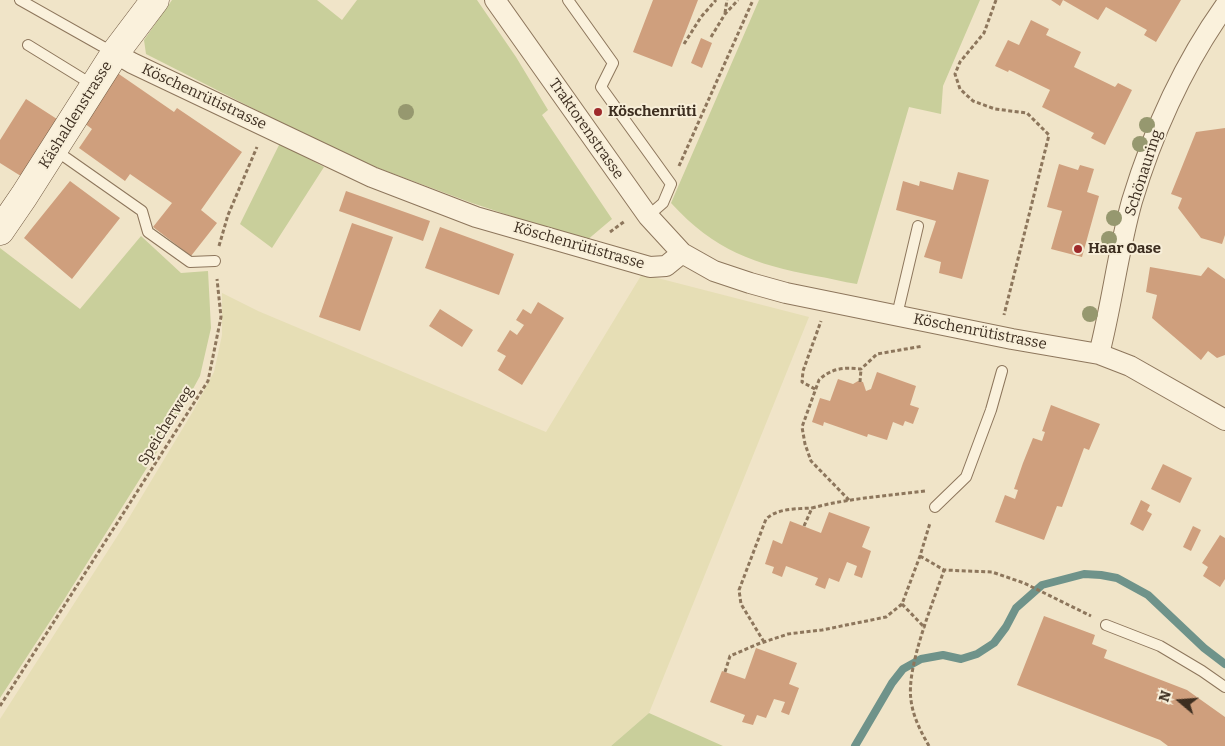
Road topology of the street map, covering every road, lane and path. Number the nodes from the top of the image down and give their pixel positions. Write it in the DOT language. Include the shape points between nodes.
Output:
graph roads {
  1 [pos="20,0"];
  2 [pos="155,0"];
  3 [pos="495,0"];
  4 [pos="568,0"];
  5 [pos="716,0"];
  6 [pos="727,0"];
  7 [pos="738,0"];
  8 [pos="753,0"];
  9 [pos="996,0"];
  10 [pos="1225,6"];
  11 [pos="725,14"];
  12 [pos="711,37"];
  13 [pos="684,44"];
  14 [pos="28,45"];
  15 [pos="114,53"];
  16 [pos="94,85"];
  17 [pos="266,127"];
  18 [pos="54,149"];
  19 [pos="671,184"];
  20 [pos="648,216"];
  21 [pos="918,226"];
  22 [pos="0,231"];
  23 [pos="682,253"];
  24 [pos="215,262"];
  25 [pos="826,301"];
  26 [pos="897,315"];
  27 [pos="1003,318"];
  28 [pos="924,346"];
  29 [pos="1100,354"];
  30 [pos="861,369"];
  31 [pos="1002,371"];
  32 [pos="860,382"];
  33 [pos="815,389"];
  34 [pos="1225,420"];
  35 [pos="956,487"];
  36 [pos="849,500"];
  37 [pos="935,507"];
  38 [pos="812,508"];
  39 [pos="804,526"];
  40 [pos="920,556"];
  41 [pos="944,570"];
  42 [pos="902,604"];
  43 [pos="1106,625"];
  44 [pos="925,628"];
  45 [pos="764,642"];
  46 [pos="725,672"];
  47 [pos="1225,687"];
  48 [pos="0,706"];
  49 [pos="929,746"];
  1 -- 15 [label="lane"];
  2 -- 15 [label="street, Käshaldenstrasse"];
  3 -- 20 [label="street, Traktorenstrasse"];
  4 -- 19 [label="lane" via="613,63 601,87"];
  5 -- 13 [label="path"];
  6 -- 11 [label="path"];
  7 -- 11 [label="path"];
  8 -- 19 [label="path"];
  9 -- 27 [label="path" via="984,33 960,62 955,74 960,89 973,101 995,109 1027,113 1049,135"];
  10 -- 29 [label="street, Schönauring" via="1180,80 1152,144 1130,211"];
  11 -- 12 [label="path"];
  14 -- 16 [label="lane"];
  15 -- 16 [label="street, Käshaldenstrasse"];
  15 -- 17 [label="street, Köschenrütistrasse"];
  16 -- 18 [label="street, Käshaldenstrasse"];
  17 -- 23 [label="street, Köschenrütistrasse" via="372,177 476,217 650,267 666,266"];
  17 -- 24 [label="path, Speicherweg" via="228,215"];
  18 -- 22 [label="street, Käshaldenstrasse"];
  18 -- 24 [label="lane" via="142,211 148,232 190,262"];
  19 -- 20 [label="lane" via="663,203"];
  20 -- 23 [label="street, Traktorenstrasse"];
  21 -- 26 [label="lane"];
  23 -- 25 [label="street, Köschenrütistrasse" via="714,271 750,283"];
  24 -- 48 [label="path, Speicherweg" via="221,317 208,381"];
  25 -- 26 [label="street, Köschenrütistrasse"];
  25 -- 33 [label="path" via="803,371 802,382"];
  26 -- 29 [label="street, Köschenrütistrasse"];
  28 -- 30 [label="path" via="877,354"];
  29 -- 34 [label="street, Köschenrütistrasse" via="1130,366"];
  30 -- 32 [label="path"];
  30 -- 33 [label="path" via="847,367 834,370 819,380"];
  31 -- 35 [label="lane" via="966,477"];
  33 -- 36 [label="path" via="802,427 810,461"];
  35 -- 36 [label="path"];
  35 -- 37 [label="lane"];
  36 -- 38 [label="path"];
  37 -- 40 [label="path"];
  38 -- 39 [label="path"];
  38 -- 45 [label="path" via="773,513 766,519 739,590 741,604"];
  40 -- 41 [label="path"];
  40 -- 42 [label="path"];
  41 -- 43 [label="path" via="992,572 1024,583"];
  41 -- 44 [label="path"];
  42 -- 44 [label="path"];
  42 -- 45 [label="path" via="886,617 788,634"];
  43 -- 47 [label="lane" via="1160,646"];
  44 -- 49 [label="path" via="911,676 911,700 918,727"];
  45 -- 46 [label="path" via="730,656"];
}
